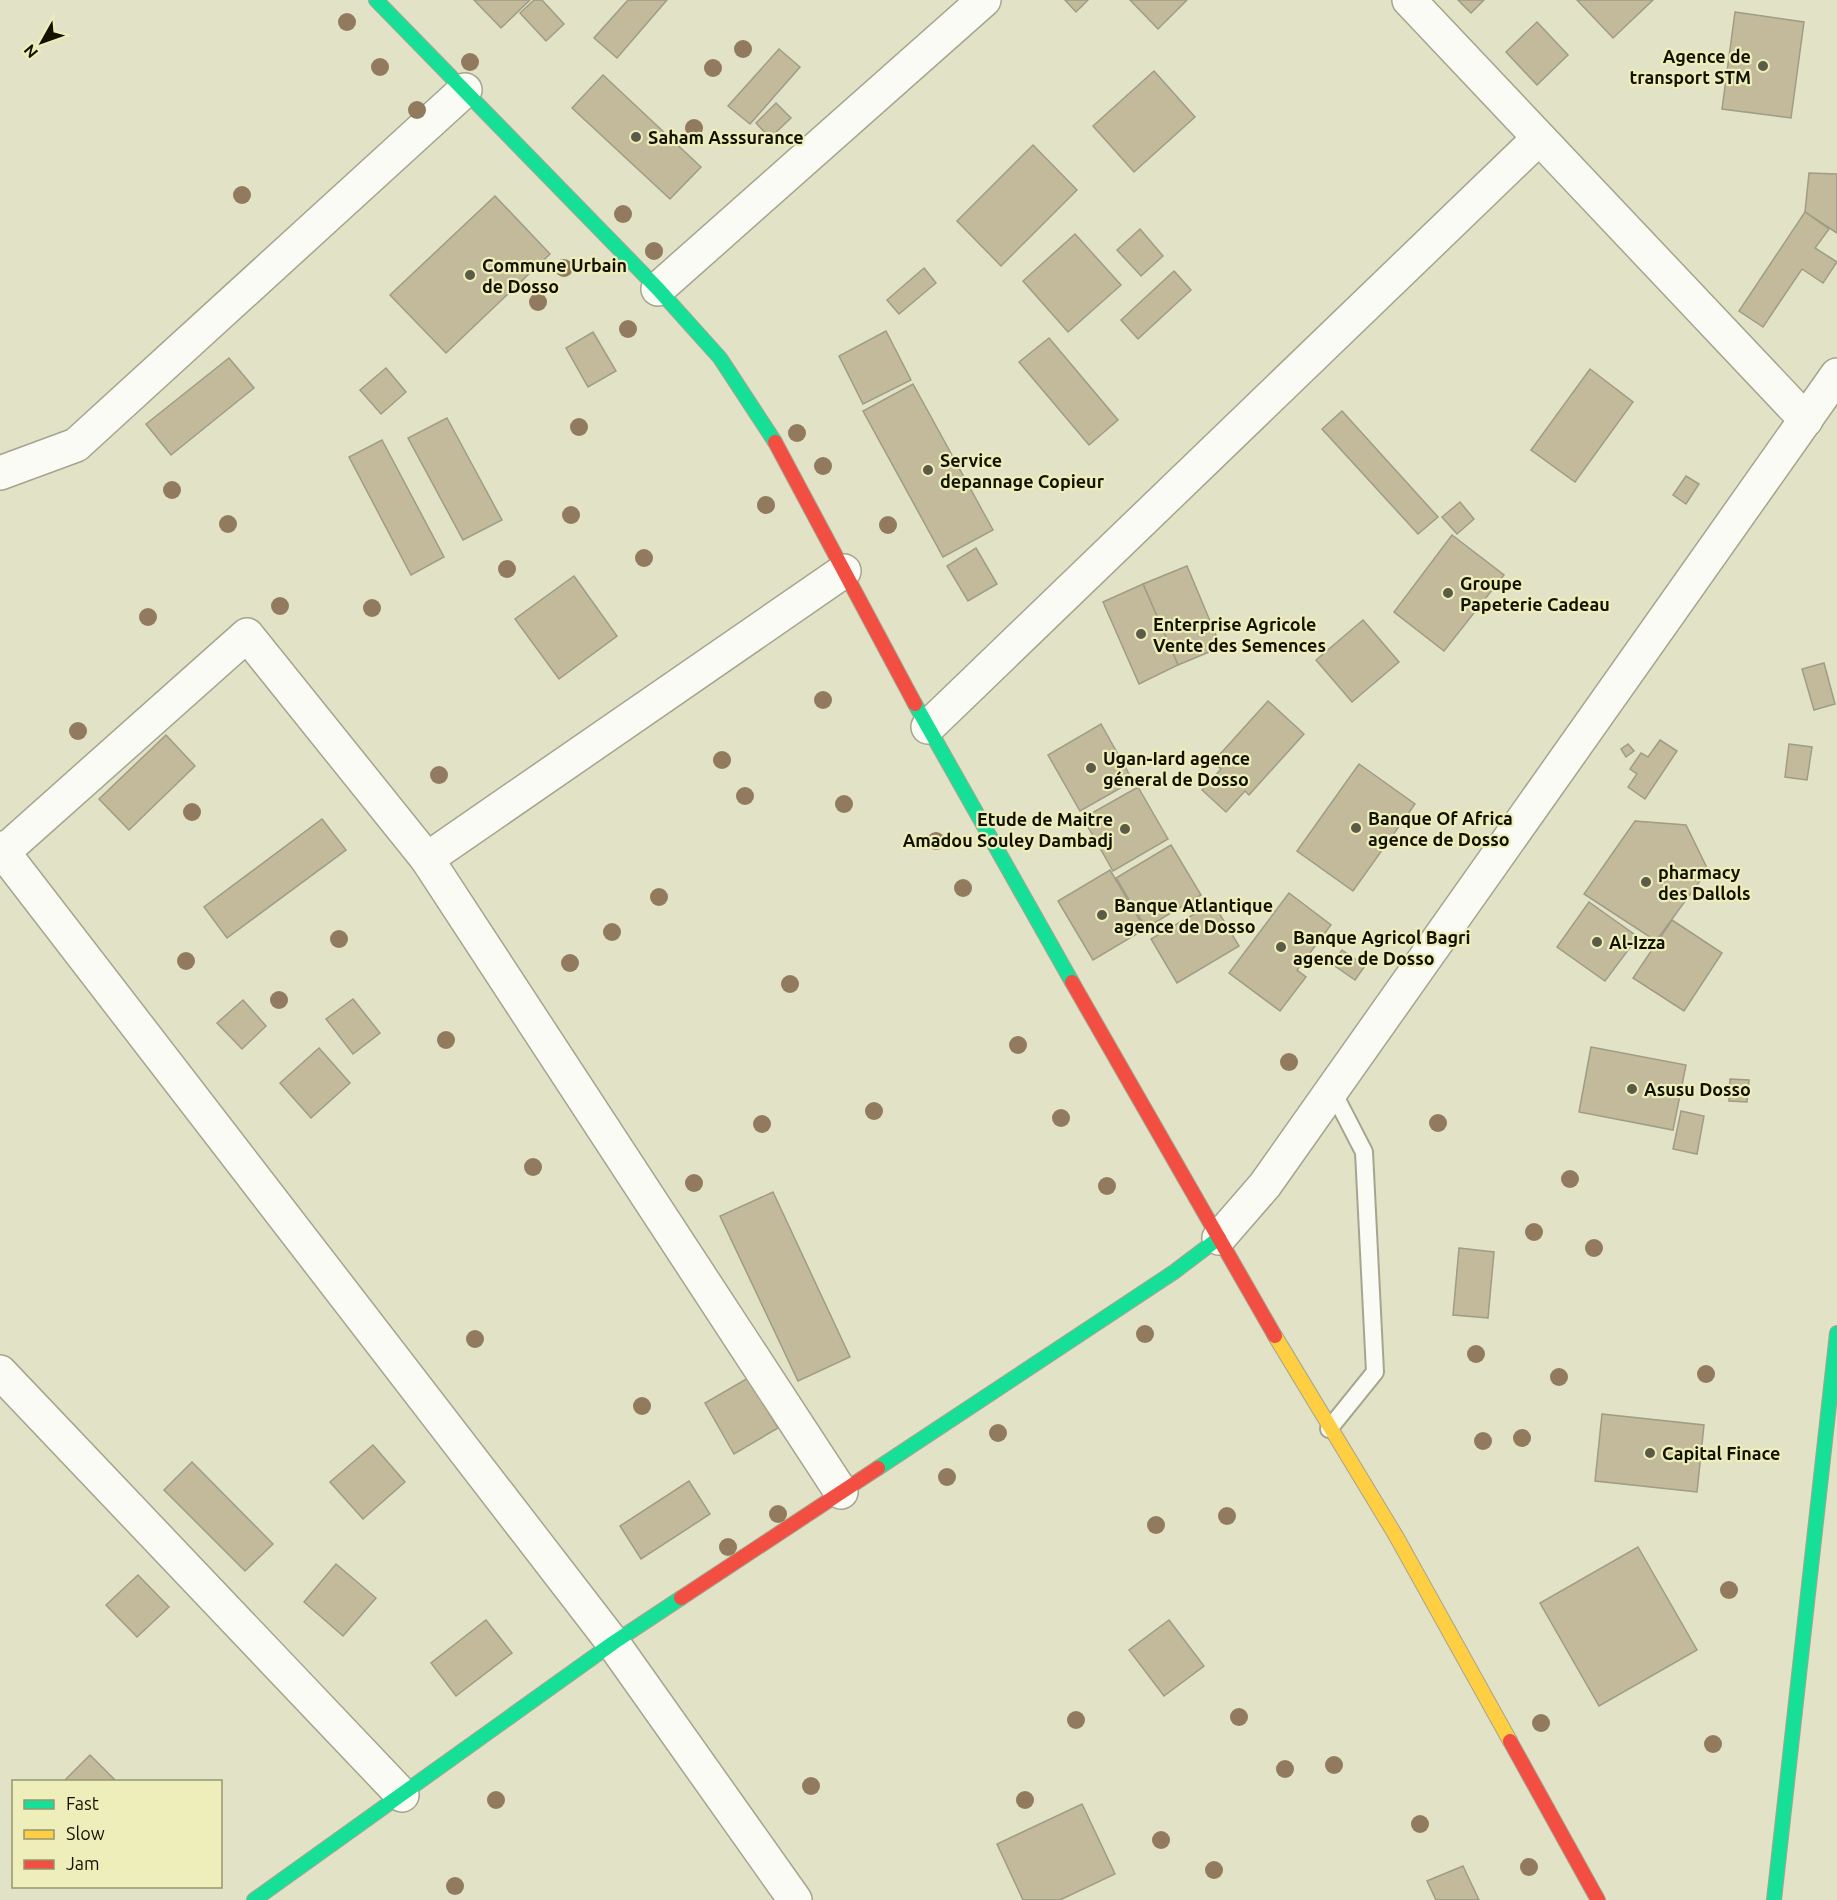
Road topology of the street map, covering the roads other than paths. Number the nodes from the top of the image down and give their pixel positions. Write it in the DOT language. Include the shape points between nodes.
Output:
graph roads {
  1 [pos="984,0"];
  2 [pos="1409,0"];
  3 [pos="389,4"];
  4 [pos="465,90"];
  5 [pos="1539,139"];
  6 [pos="658,288"];
  7 [pos="1837,375"];
  8 [pos="1806,420"];
  9 [pos="0,473"];
  10 [pos="844,571"];
  11 [pos="928,727"];
  12 [pos="1,851"];
  13 [pos="427,859"];
  14 [pos="1332,1090"];
  15 [pos="1219,1238"];
  16 [pos="1837,1333"];
  17 [pos="0,1372"];
  18 [pos="1329,1429"];
  19 [pos="842,1492"];
  20 [pos="613,1643"];
  21 [pos="402,1795"];
  22 [pos="254,1900"];
  23 [pos="795,1900"];
  24 [pos="1599,1900"];
  25 [pos="1774,1900"];
  1 -- 6 [label="street"];
  2 -- 5 [label="street"];
  3 -- 4 [label="main road"];
  4 -- 6 [label="main road"];
  4 -- 9 [label="street" via="76,445"];
  5 -- 8 [label="street"];
  5 -- 11 [label="street"];
  6 -- 10 [label="main road" via="720,358 773,439"];
  7 -- 8 [label="street"];
  8 -- 14 [label="street"];
  10 -- 11 [label="main road"];
  10 -- 13 [label="street"];
  11 -- 15 [label="main road"];
  12 -- 13 [label="street" via="247,635"];
  12 -- 20 [label="street"];
  13 -- 19 [label="street"];
  14 -- 15 [label="street" via="1265,1185"];
  14 -- 18 [label="lane" via="1364,1152 1375,1372"];
  15 -- 18 [label="main road"];
  15 -- 19 [label="main road" via="1174,1272"];
  16 -- 25 [label="main road"];
  17 -- 21 [label="street"];
  18 -- 24 [label="main road" via="1396,1536"];
  19 -- 20 [label="main road"];
  20 -- 21 [label="main road"];
  20 -- 23 [label="street"];
  21 -- 22 [label="main road"];
}
